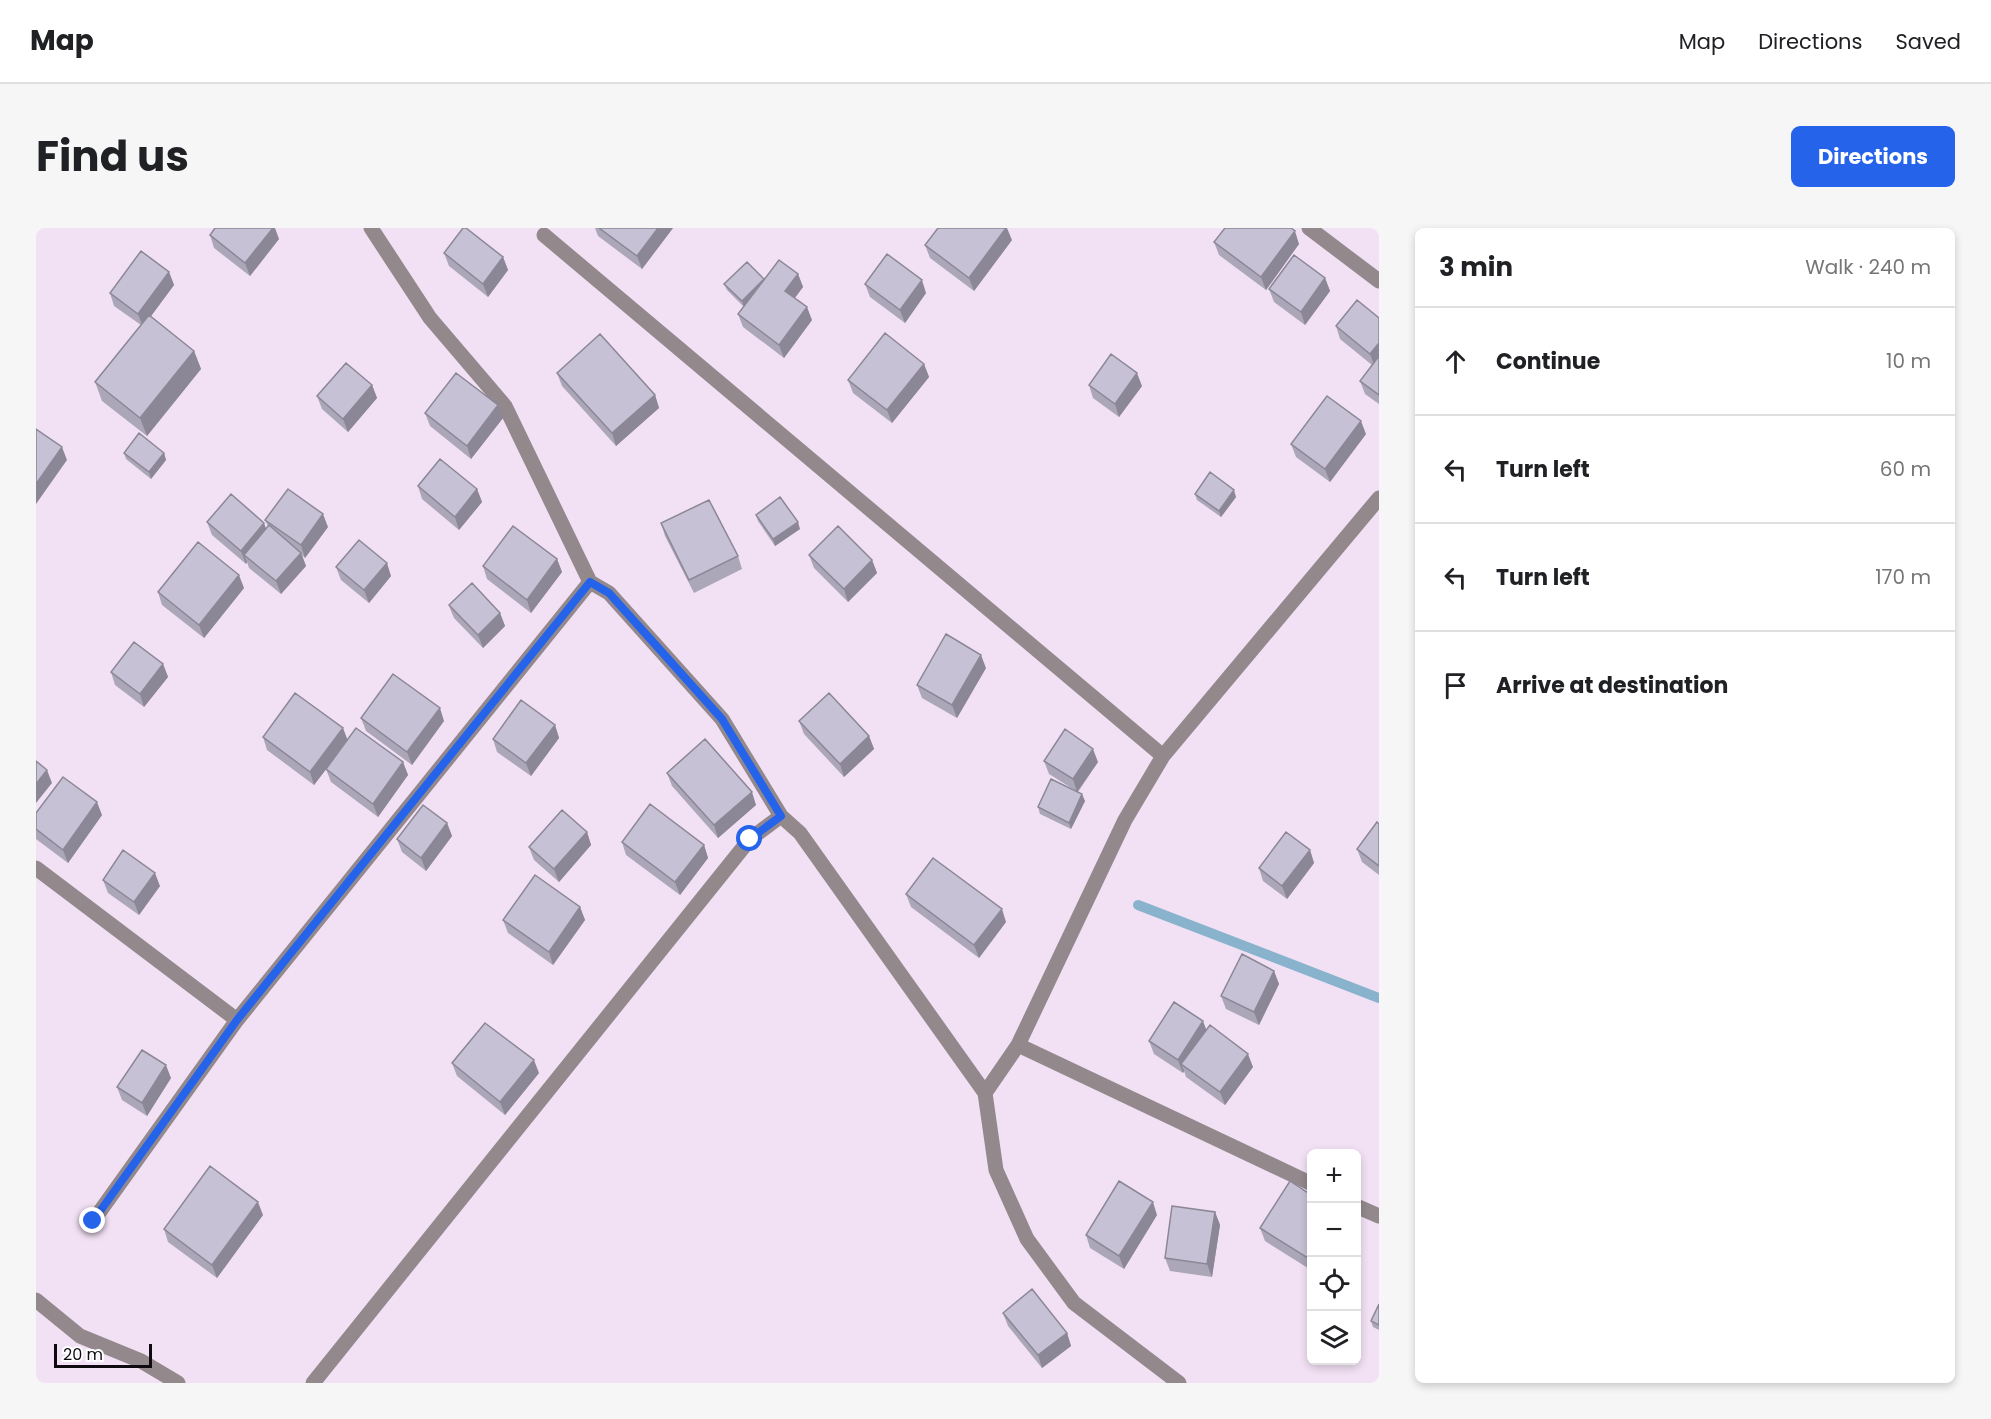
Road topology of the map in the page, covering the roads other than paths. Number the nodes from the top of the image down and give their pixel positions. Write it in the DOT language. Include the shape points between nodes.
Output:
graph roads {
  1 [pos="371,228"];
  2 [pos="1309,228"];
  3 [pos="543,230"];
  4 [pos="1379,281"];
  5 [pos="1379,498"];
  6 [pos="590,582"];
  7 [pos="1163,756"];
  8 [pos="781,816"];
  9 [pos="36,868"];
  10 [pos="237,1020"];
  11 [pos="1018,1046"];
  12 [pos="985,1093"];
  13 [pos="1307,1182"];
  14 [pos="1361,1208"];
  15 [pos="1379,1216"];
  16 [pos="93,1221"];
  17 [pos="36,1300"];
  18 [pos="178,1383"];
  19 [pos="313,1383"];
  20 [pos="1179,1383"];
  1 -- 6 [label="street" via="430,318 505,406"];
  2 -- 4 [label="street"];
  3 -- 7 [label="street"];
  5 -- 7 [label="street"];
  6 -- 8 [label="street" via="609,593 722,719"];
  6 -- 10 [label="street"];
  7 -- 11 [label="street" via="1125,820"];
  8 -- 12 [label="street" via="800,833"];
  8 -- 19 [label="street" via="750,839"];
  9 -- 10 [label="street"];
  10 -- 16 [label="street"];
  11 -- 12 [label="street"];
  11 -- 13 [label="street"];
  12 -- 20 [label="street" via="996,1170 1027,1239 1074,1303"];
  14 -- 15 [label="street"];
  17 -- 18 [label="street" via="80,1336 141,1361"];
}
